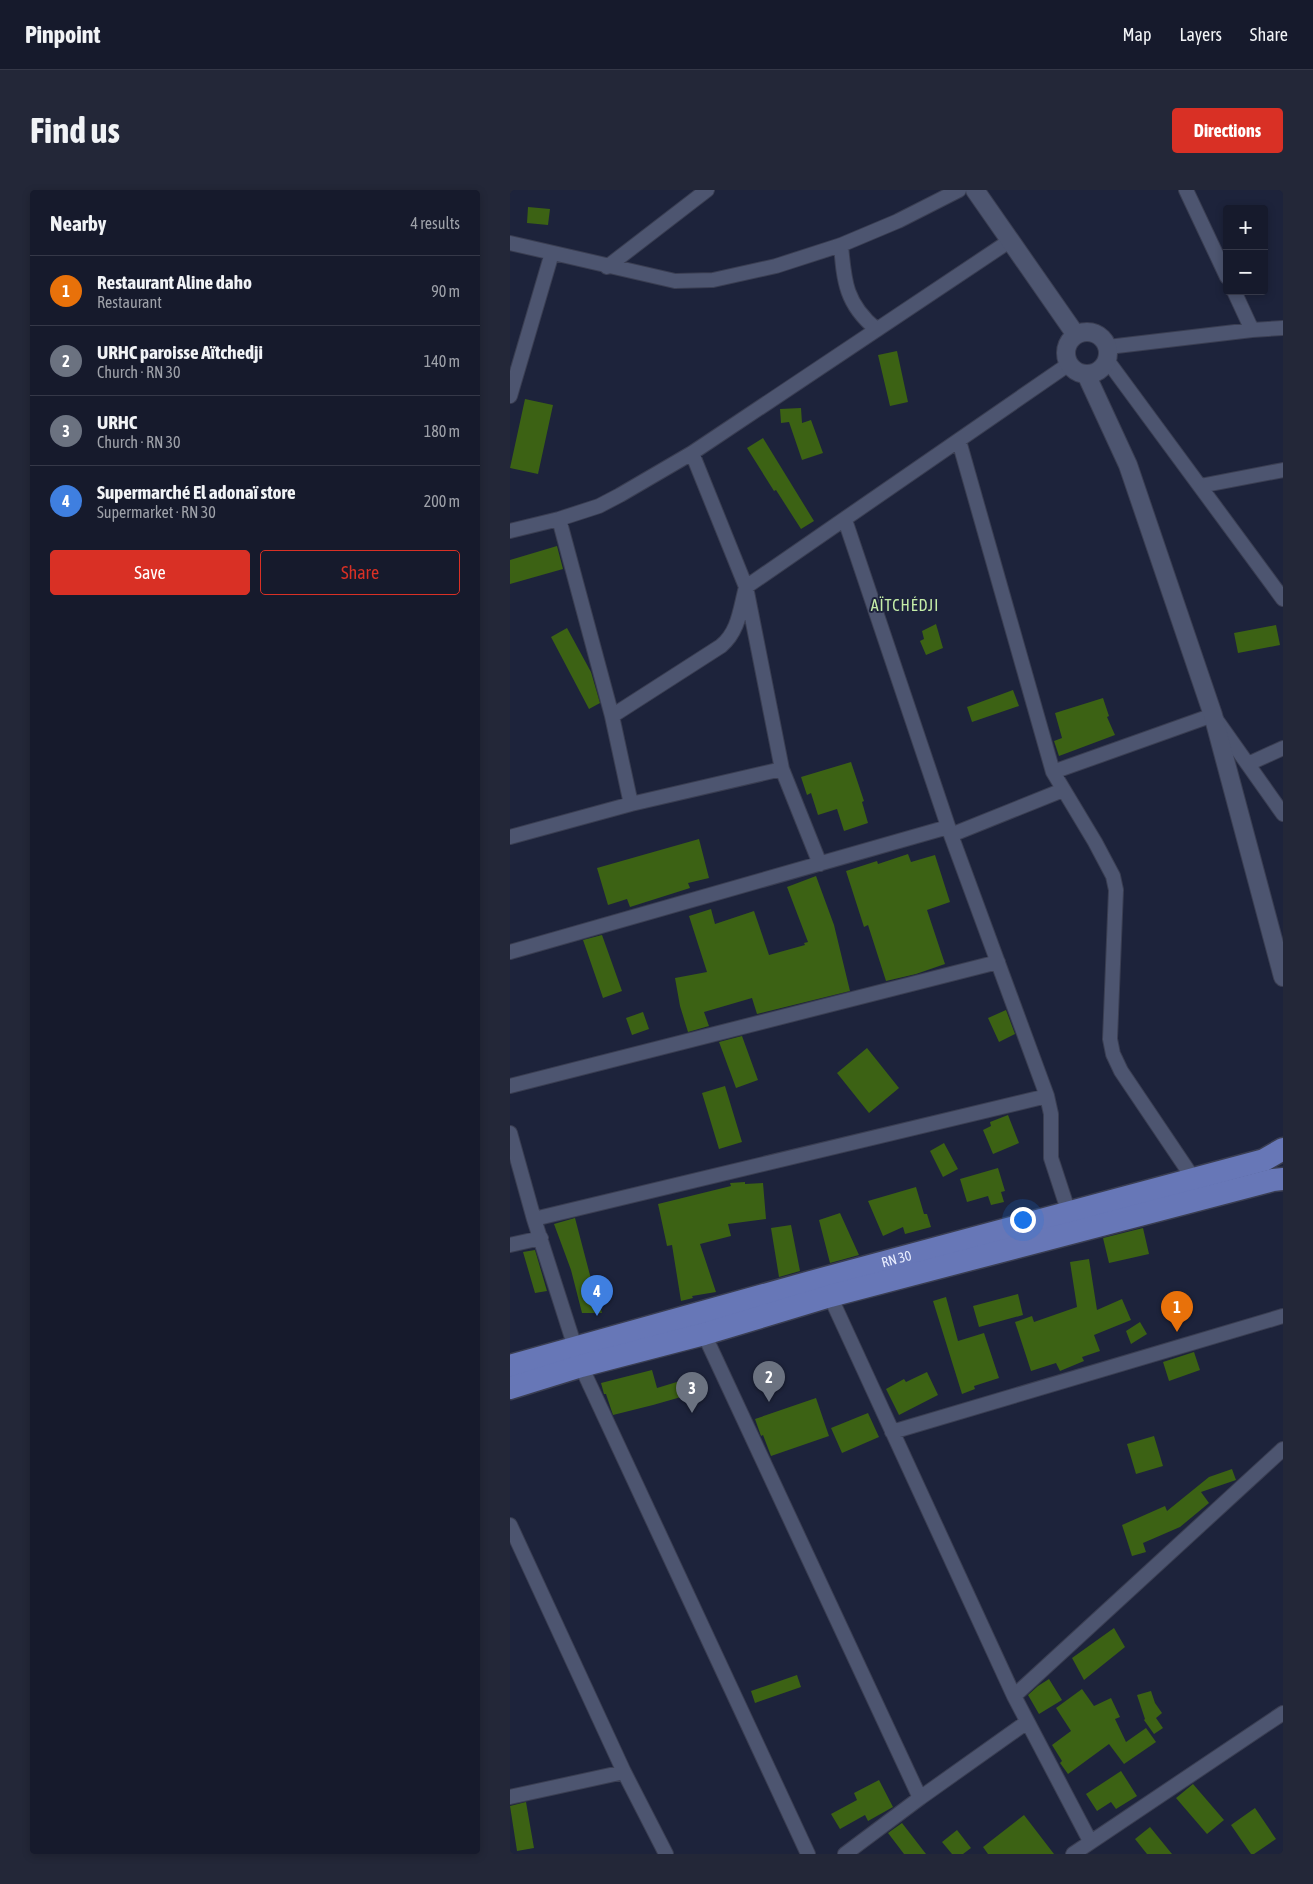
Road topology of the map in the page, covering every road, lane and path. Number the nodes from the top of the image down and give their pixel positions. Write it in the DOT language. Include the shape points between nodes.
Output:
graph roads {
  1 [pos="707,190"];
  2 [pos="959,190"];
  3 [pos="975,190"];
  4 [pos="1186,190"];
  5 [pos="1011,240"];
  6 [pos="510,243"];
  7 [pos="841,245"];
  8 [pos="552,253"];
  9 [pos="607,267"];
  10 [pos="1223,269"];
  11 [pos="1236,295"];
  12 [pos="1283,328"];
  13 [pos="876,329"];
  14 [pos="1252,330"];
  15 [pos="1076,335"];
  16 [pos="1108,354"];
  17 [pos="1069,364"];
  18 [pos="1086,374"];
  19 [pos="510,396"];
  20 [pos="959,441"];
  21 [pos="692,453"];
  22 [pos="1283,470"];
  23 [pos="1200,486"];
  24 [pos="559,519"];
  25 [pos="845,520"];
  26 [pos="510,531"];
  27 [pos="746,587"];
  28 [pos="1283,599"];
  29 [pos="1213,715"];
  30 [pos="612,716"];
  31 [pos="1283,748"];
  32 [pos="1248,764"];
  33 [pos="782,769"];
  34 [pos="1053,772"];
  35 [pos="1063,790"];
  36 [pos="631,804"];
  37 [pos="1283,814"];
  38 [pos="950,831"];
  39 [pos="510,837"];
  40 [pos="820,864"];
  41 [pos="510,952"];
  42 [pos="998,962"];
  43 [pos="1283,977"];
  44 [pos="510,1086"];
  45 [pos="1046,1096"];
  46 [pos="510,1133"];
  47 [pos="1283,1149"];
  48 [pos="1193,1178"];
  49 [pos="1283,1179"];
  50 [pos="1069,1213"];
  51 [pos="534,1220"];
  52 [pos="541,1238"];
  53 [pos="510,1245"];
  54 [pos="830,1296"];
  55 [pos="1283,1316"];
  56 [pos="704,1334"];
  57 [pos="578,1357"];
  58 [pos="510,1366"];
  59 [pos="510,1388"];
  60 [pos="892,1432"];
  61 [pos="1283,1449"];
  62 [pos="510,1525"];
  63 [pos="1014,1696"];
  64 [pos="1283,1713"];
  65 [pos="1027,1722"];
  66 [pos="624,1772"];
  67 [pos="510,1797"];
  68 [pos="920,1798"];
  69 [pos="1090,1841"];
  70 [pos="666,1854"];
  71 [pos="808,1854"];
  72 [pos="846,1854"];
  73 [pos="1073,1854"];
  1 -- 9 [label="street"];
  2 -- 7 [label="street"];
  3 -- 5 [label="street"];
  4 -- 10 [label="street"];
  5 -- 13 [label="street"];
  5 -- 15 [label="street"];
  6 -- 8 [label="street"];
  7 -- 9 [label="street" via="776,266 713,280 675,281"];
  7 -- 13 [label="street" via="848,294"];
  8 -- 9 [label="street"];
  8 -- 19 [label="street"];
  11 -- 14 [label="street"];
  12 -- 14 [label="street"];
  13 -- 21 [label="street"];
  14 -- 16 [label="street"];
  15 -- 16 [label="street" via="1088,331 1095,333 1105,341"];
  15 -- 17 [label="street" via="1067,345"];
  16 -- 18 [label="street" via="1099,371"];
  16 -- 23 [label="street"];
  17 -- 18 [label="street"];
  17 -- 20 [label="street"];
  18 -- 29 [label="street" via="1128,465"];
  20 -- 25 [label="street"];
  20 -- 34 [label="street"];
  21 -- 24 [label="street" via="599,506"];
  21 -- 27 [label="street"];
  22 -- 23 [label="street"];
  23 -- 28 [label="street"];
  24 -- 26 [label="street"];
  24 -- 30 [label="street"];
  25 -- 27 [label="street"];
  25 -- 38 [label="street"];
  27 -- 30 [label="street" via="730,639"];
  27 -- 33 [label="street"];
  29 -- 32 [label="street"];
  29 -- 34 [label="street"];
  29 -- 43 [label="street"];
  30 -- 36 [label="street"];
  31 -- 32 [label="street"];
  32 -- 37 [label="street"];
  33 -- 36 [label="street"];
  33 -- 40 [label="street"];
  34 -- 35 [label="street"];
  35 -- 38 [label="street"];
  35 -- 48 [label="street" via="1095,842 1113,876 1116,890 1112,1054"];
  36 -- 39 [label="street"];
  38 -- 40 [label="street"];
  38 -- 42 [label="street"];
  40 -- 41 [label="street"];
  42 -- 44 [label="street"];
  42 -- 45 [label="street"];
  45 -- 50 [label="street" via="1051,1114 1050,1158"];
  45 -- 51 [label="street"];
  46 -- 51 [label="street"];
  47 -- 48 [label="main road, RN 30 / RN 30" via="1264,1160"];
  48 -- 50 [label="main road, RN 30 / RN 30"];
  49 -- 54 [label="main road, RN 30"];
  50 -- 57 [label="main road, RN 30 / RN 30" via="825,1278"];
  51 -- 52 [label="street"];
  52 -- 53 [label="street"];
  52 -- 57 [label="street"];
  54 -- 56 [label="main road, RN 30"];
  54 -- 60 [label="street"];
  55 -- 60 [label="street"];
  56 -- 57 [label="main road, RN 30"];
  56 -- 68 [label="street"];
  57 -- 58 [label="main road, RN 30 / RN 30"];
  57 -- 59 [label="main road, RN 30"];
  57 -- 71 [label="street"];
  60 -- 63 [label="street"];
  61 -- 63 [label="street"];
  62 -- 66 [label="street"];
  63 -- 65 [label="street"];
  64 -- 69 [label="street"];
  65 -- 68 [label="street"];
  65 -- 69 [label="street"];
  66 -- 67 [label="street"];
  66 -- 70 [label="street"];
  68 -- 72 [label="street"];
  69 -- 73 [label="street"];
}
